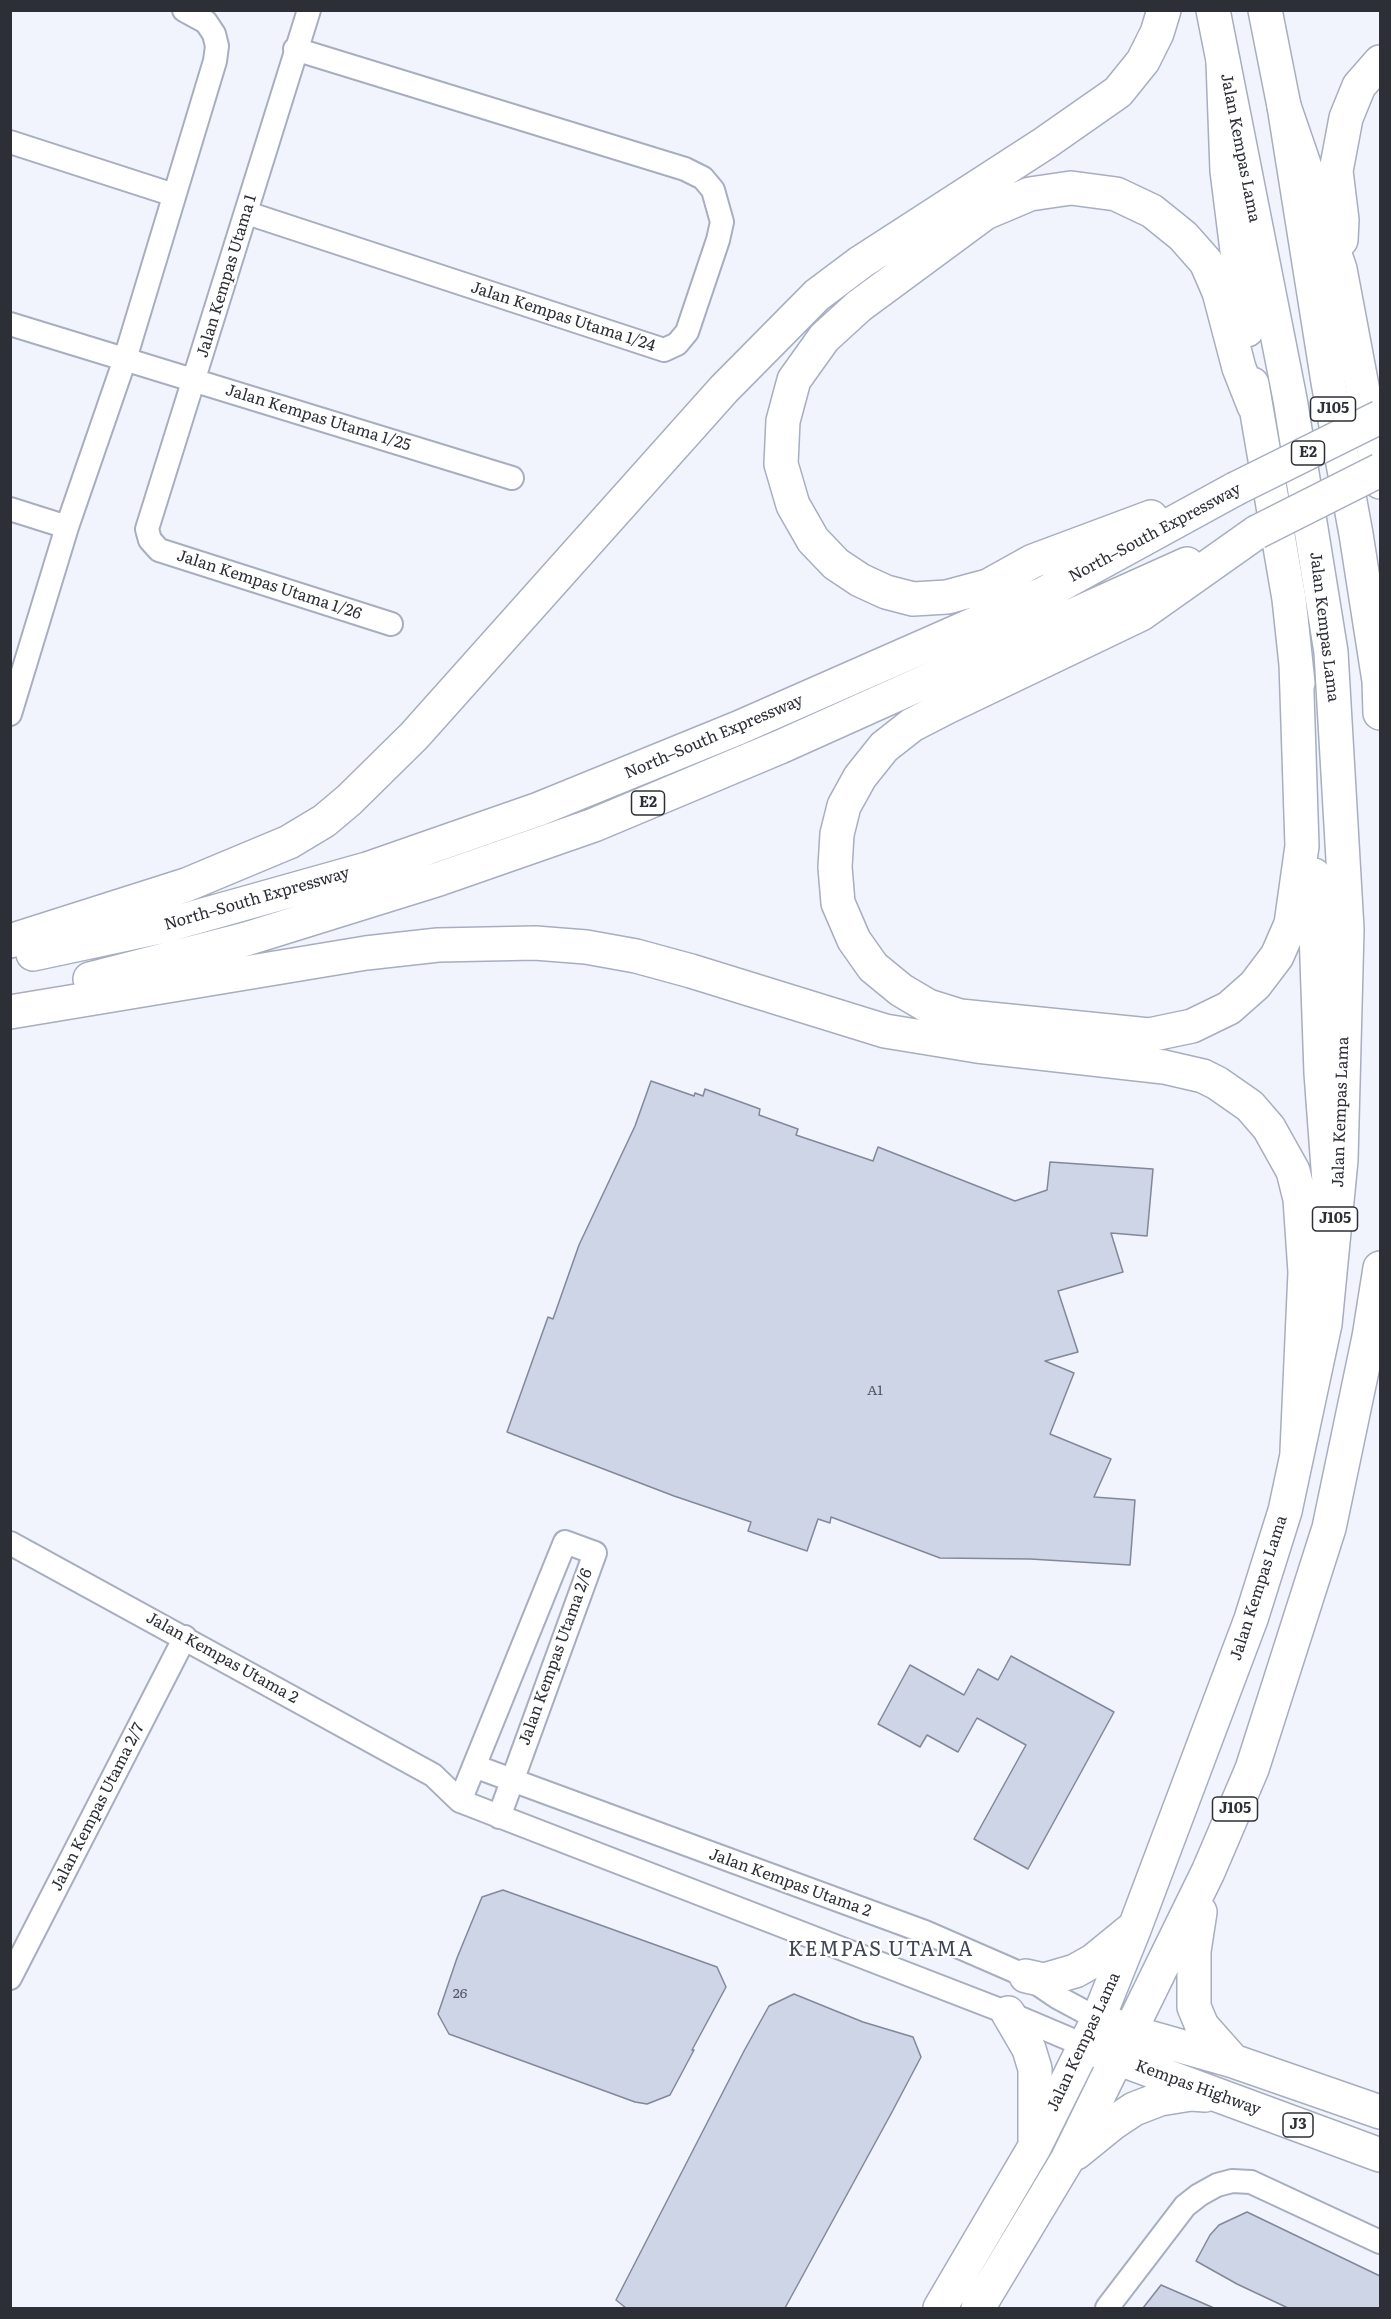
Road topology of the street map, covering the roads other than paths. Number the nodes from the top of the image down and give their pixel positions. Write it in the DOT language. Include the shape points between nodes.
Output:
graph roads {
  1 [pos="184,10"];
  2 [pos="309,10"];
  3 [pos="1164,10"];
  4 [pos="1213,10"];
  5 [pos="1265,10"];
  6 [pos="295,49"];
  7 [pos="1223,62"];
  8 [pos="1380,62"];
  9 [pos="1284,106"];
  10 [pos="10,142"];
  11 [pos="174,195"];
  12 [pos="247,213"];
  13 [pos="1340,269"];
  14 [pos="10,324"];
  15 [pos="125,359"];
  16 [pos="194,380"];
  17 [pos="1254,406"];
  18 [pos="1380,417"];
  19 [pos="1380,470"];
  20 [pos="512,478"];
  21 [pos="1380,482"];
  22 [pos="1235,489"];
  23 [pos="10,509"];
  24 [pos="67,527"];
  25 [pos="1257,532"];
  26 [pos="150,540"];
  27 [pos="391,624"];
  28 [pos="1296,663"];
  29 [pos="13,700"];
  30 [pos="1380,713"];
  31 [pos="10,941"];
  32 [pos="10,959"];
  33 [pos="10,995"];
  34 [pos="10,1012"];
  35 [pos="1334,1236"];
  36 [pos="1380,1270"];
  37 [pos="1297,1451"];
  38 [pos="10,1543"];
  39 [pos="185,1637"];
  40 [pos="474,1766"];
  41 [pos="433,1775"];
  42 [pos="511,1780"];
  43 [pos="460,1801"];
  44 [pos="499,1817"];
  45 [pos="1208,1872"];
  46 [pos="1135,1927"];
  47 [pos="1026,1976"];
  48 [pos="10,1978"];
  49 [pos="1008,2013"];
  50 [pos="1092,2032"];
  51 [pos="1124,2045"];
  52 [pos="1233,2061"];
  53 [pos="1216,2095"];
  54 [pos="1380,2112"];
  55 [pos="1035,2148"];
  56 [pos="1380,2155"];
  57 [pos="1067,2160"];
  58 [pos="1380,2242"];
  59 [pos="940,2308"];
  60 [pos="978,2308"];
  61 [pos="1107,2308"];
  1 -- 11 [label="street" via="206,22 218,46"];
  2 -- 6 [label="street, Jalan Kempas Utama 1"];
  3 -- 31 [label="main road" via="1143,61 1118,92 817,295 724,389 414,736 333,814 289,842 186,885"];
  4 -- 7 [label="main road, J105"];
  5 -- 9 [label="main road, J105"];
  6 -- 12 [label="street, Jalan Kempas Utama 1"];
  6 -- 12 [label="street, Jalan Kempas Utama 1/24" via="703,178 713,190 722,222 718,240 687,332 677,344 664,350"];
  7 -- 17 [label="main road" via="1227,171"];
  7 -- 35 [label="main road, Jalan Kempas Lama / J105" via="1290,399 1331,651 1347,930 1341,1160"];
  8 -- 13 [label="main road" via="1359,86 1346,117 1336,171 1342,220"];
  9 -- 13 [label="main road"];
  9 -- 30 [label="main road, J105" via="1356,534 1379,681"];
  10 -- 11 [label="street"];
  11 -- 15 [label="street"];
  12 -- 16 [label="street, Jalan Kempas Utama 1"];
  13 -- 21 [label="main road"];
  14 -- 15 [label="street, Jalan Kempas Utama 1/25"];
  15 -- 16 [label="street, Jalan Kempas Utama 1/25"];
  15 -- 24 [label="street"];
  16 -- 20 [label="street, Jalan Kempas Utama 1/25"];
  16 -- 26 [label="street, Jalan Kempas Utama 1" via="147,529"];
  17 -- 22 [label="main road" via="1206,262 1183,236 1152,211 1116,194 1071,188 1030,194 985,213 859,306 824,338 794,380 783,421 781,464 793,505 813,540 836,564 860,580 913,599 947,597 988,586 1033,561 1104,533"];
  17 -- 28 [label="main road"];
  18 -- 22 [label="main road, North–South Expressway / E2, bridge"];
  19 -- 25 [label="main road, North–South Expressway / E2, bridge"];
  22 -- 32 [label="main road, North–South Expressway / E2" via="1045,593 738,728 539,809 367,869 164,926"];
  23 -- 24 [label="street"];
  24 -- 29 [label="street"];
  25 -- 28 [label="main road" via="1141,614 912,725 884,747 860,777 844,806 837,834 838,903 854,940 873,968 901,990 928,1006 960,1016 1149,1035 1192,1026 1229,1008 1272,963 1291,924 1302,846"];
  25 -- 33 [label="main road, North–South Expressway / E2" via="791,742 594,825 439,879 246,939 100,977"];
  26 -- 27 [label="street, Jalan Kempas Utama 1/26" via="159,550"];
  28 -- 35 [label="main road" via="1312,858 1321,1073"];
  34 -- 37 [label="main road" via="366,953 438,945 535,943 636,956 885,1031 977,1046 1164,1067 1203,1076 1250,1107 1269,1128 1293,1171 1300,1199 1305,1272"];
  35 -- 37 [label="main road, Jalan Kempas Lama / J105" via="1325,1324"];
  36 -- 45 [label="main road, J105" via="1329,1528 1252,1769"];
  37 -- 46 [label="main road, Jalan Kempas Lama / J105" via="1285,1511 1251,1619"];
  38 -- 39 [label="street, Jalan Kempas Utama 2"];
  39 -- 41 [label="street, Jalan Kempas Utama 2"];
  39 -- 48 [label="street, Jalan Kempas Utama 2/7"];
  40 -- 41 [label="street"];
  40 -- 42 [label="street, Jalan Kempas Utama 2"];
  40 -- 42 [label="street, Jalan Kempas Utama 2/6" via="565,1542 595,1553"];
  40 -- 43 [label="street, Jalan Kempas Utama 2/6"];
  41 -- 43 [label="street, Jalan Kempas Utama 2"];
  42 -- 44 [label="street, Jalan Kempas Utama 2/6"];
  42 -- 47 [label="street, Jalan Kempas Utama 2" via="925,1932"];
  43 -- 44 [label="street"];
  44 -- 49 [label="street"];
  45 -- 51 [label="main road, J105"];
  45 -- 52 [label="main road" via="1194,1951 1194,2007 1202,2026"];
  46 -- 47 [label="main road" via="1075,1971 1044,1980"];
  46 -- 50 [label="main road, Jalan Kempas Lama / J105"];
  47 -- 50 [label="street, Jalan Kempas Utama 2" via="1057,1997"];
  49 -- 50 [label="street"];
  49 -- 55 [label="main road" via="1029,2049 1035,2069"];
  50 -- 51 [label="main road, J3"];
  50 -- 55 [label="main road, Jalan Kempas Lama / J105"];
  51 -- 52 [label="main road, Kempas Highway / J3"];
  51 -- 53 [label="main road, Kempas Highway / J3"];
  51 -- 57 [label="main road, J105"];
  52 -- 54 [label="main road, Kempas Highway / J3"];
  53 -- 56 [label="main road, Kempas Highway / J3"];
  53 -- 57 [label="main road" via="1160,2099 1134,2109"];
  55 -- 59 [label="main road, Jalan Kempas Lama / J105"];
  57 -- 60 [label="main road, J105"];
  58 -- 61 [label="street" via="1251,2182 1232,2181 1217,2185 1185,2206"];
}
